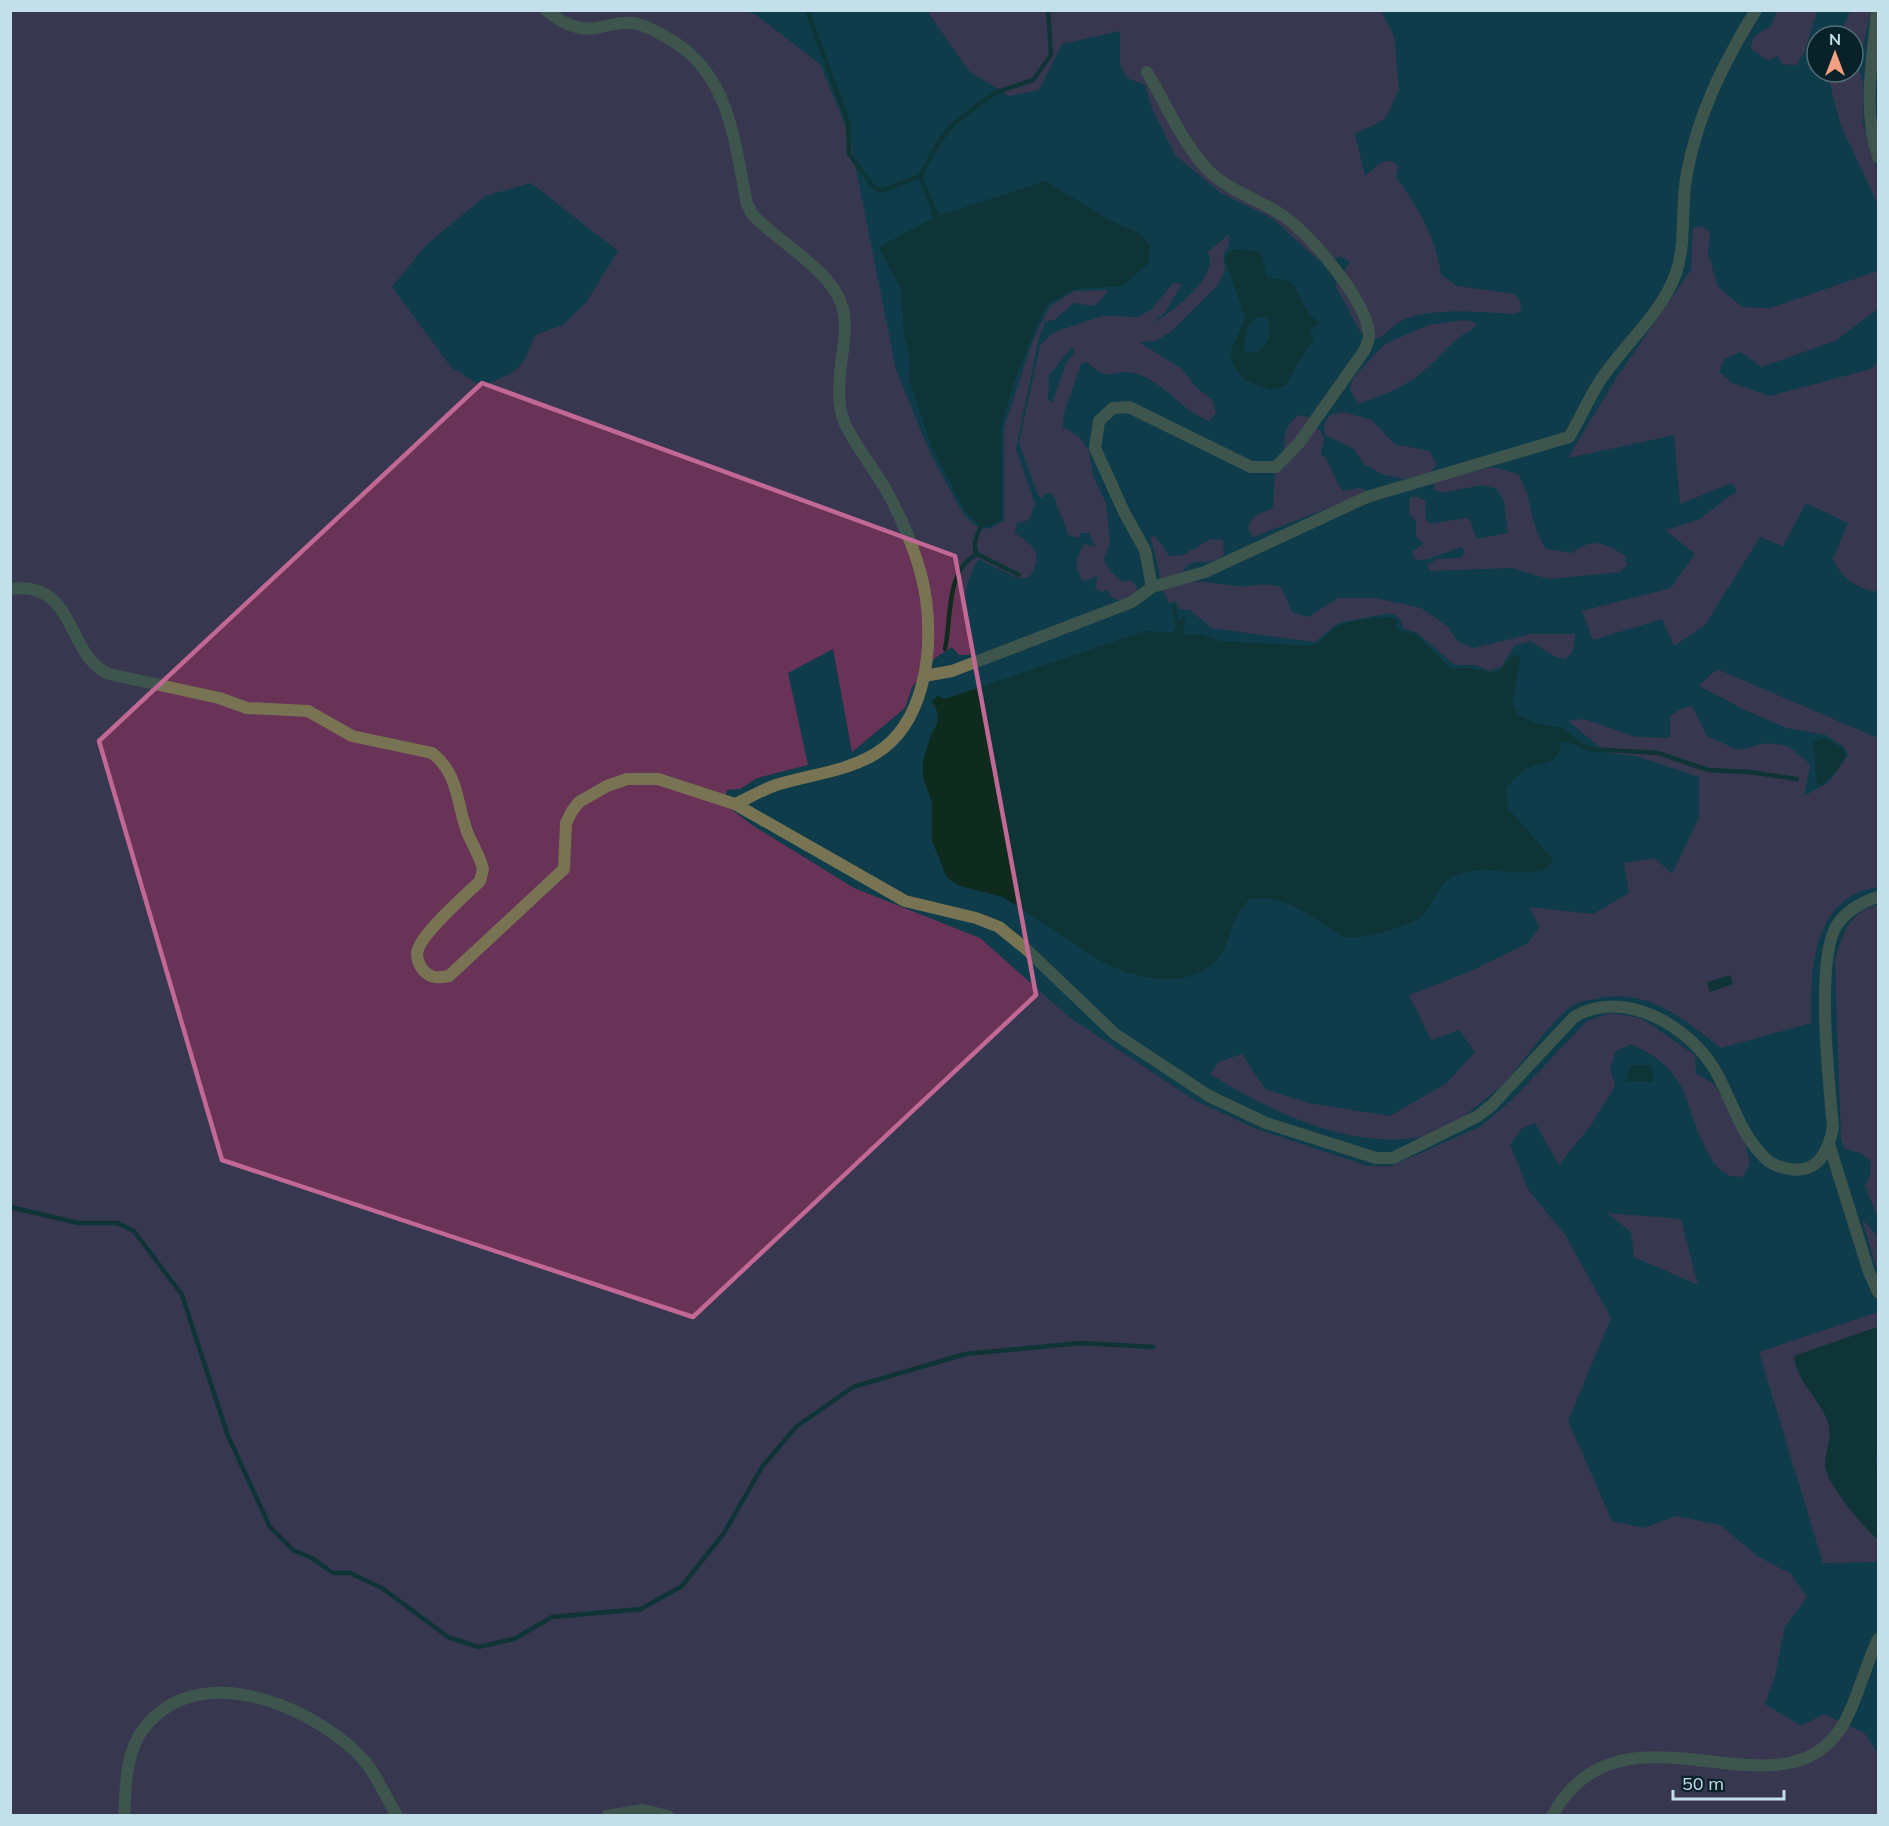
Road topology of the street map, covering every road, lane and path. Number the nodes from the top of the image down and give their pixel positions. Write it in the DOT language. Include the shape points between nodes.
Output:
graph roads {
  1 [pos="546,10"];
  2 [pos="1756,10"];
  3 [pos="1877,10"];
  4 [pos="1147,72"];
  5 [pos="1878,157"];
  6 [pos="1152,587"];
  7 [pos="10,589"];
  8 [pos="924,676"];
  9 [pos="735,804"];
  10 [pos="1878,897"];
  11 [pos="1829,1144"];
  12 [pos="1878,1292"];
  13 [pos="1878,1639"];
  14 [pos="124,1815"];
  15 [pos="397,1815"];
  16 [pos="607,1815"];
  17 [pos="668,1815"];
  18 [pos="1552,1815"];
  1 -- 8 [label="street" via="559,21 576,27 633,23 695,56 721,94 752,214 834,289 842,304 844,327 839,400 845,423 890,496 921,573 926,600"];
  2 -- 6 [label="street" via="1709,92 1694,140 1685,184 1683,235 1676,273 1664,298 1600,381 1569,437 1367,497 1205,572"];
  3 -- 5 [label="street" via="1869,79"];
  4 -- 6 [label="street" via="1189,147 1208,170 1238,193 1283,216 1309,237 1364,315 1370,336 1364,351 1299,443 1276,467 1251,467 1129,407 1113,408 1099,421 1095,448 1145,550"];
  6 -- 8 [label="street" via="1132,602 952,671"];
  7 -- 9 [label="street" via="35,590 49,596 93,663 109,674 219,698 247,708 308,711 352,736 432,753 443,761 452,774 468,834 483,869 480,881 417,951 424,972 436,978 449,976 564,869 566,823 579,802 591,794 627,779 644,778"];
  8 -- 9 [label="street" via="912,714 895,737 876,753 854,764 774,786"];
  9 -- 11 [label="street" via="905,901 999,927 1115,1034 1209,1096 1266,1123 1359,1154 1393,1158 1478,1116 1574,1017 1587,1009 1605,1006 1641,1011 1671,1026 1701,1050 1765,1159 1798,1171 1823,1157"];
  10 -- 11 [label="street" via="1846,913 1836,926 1826,959 1833,1127"];
  11 -- 12 [label="street"];
  13 -- 18 [label="street" via="1839,1732 1799,1761 1769,1767 1682,1756 1621,1759 1579,1780"];
  14 -- 15 [label="street" via="130,1755 143,1729 163,1709 183,1700 223,1692 279,1705 332,1732 368,1765"];
  16 -- 17 [label="street" via="643,1810"];
}
